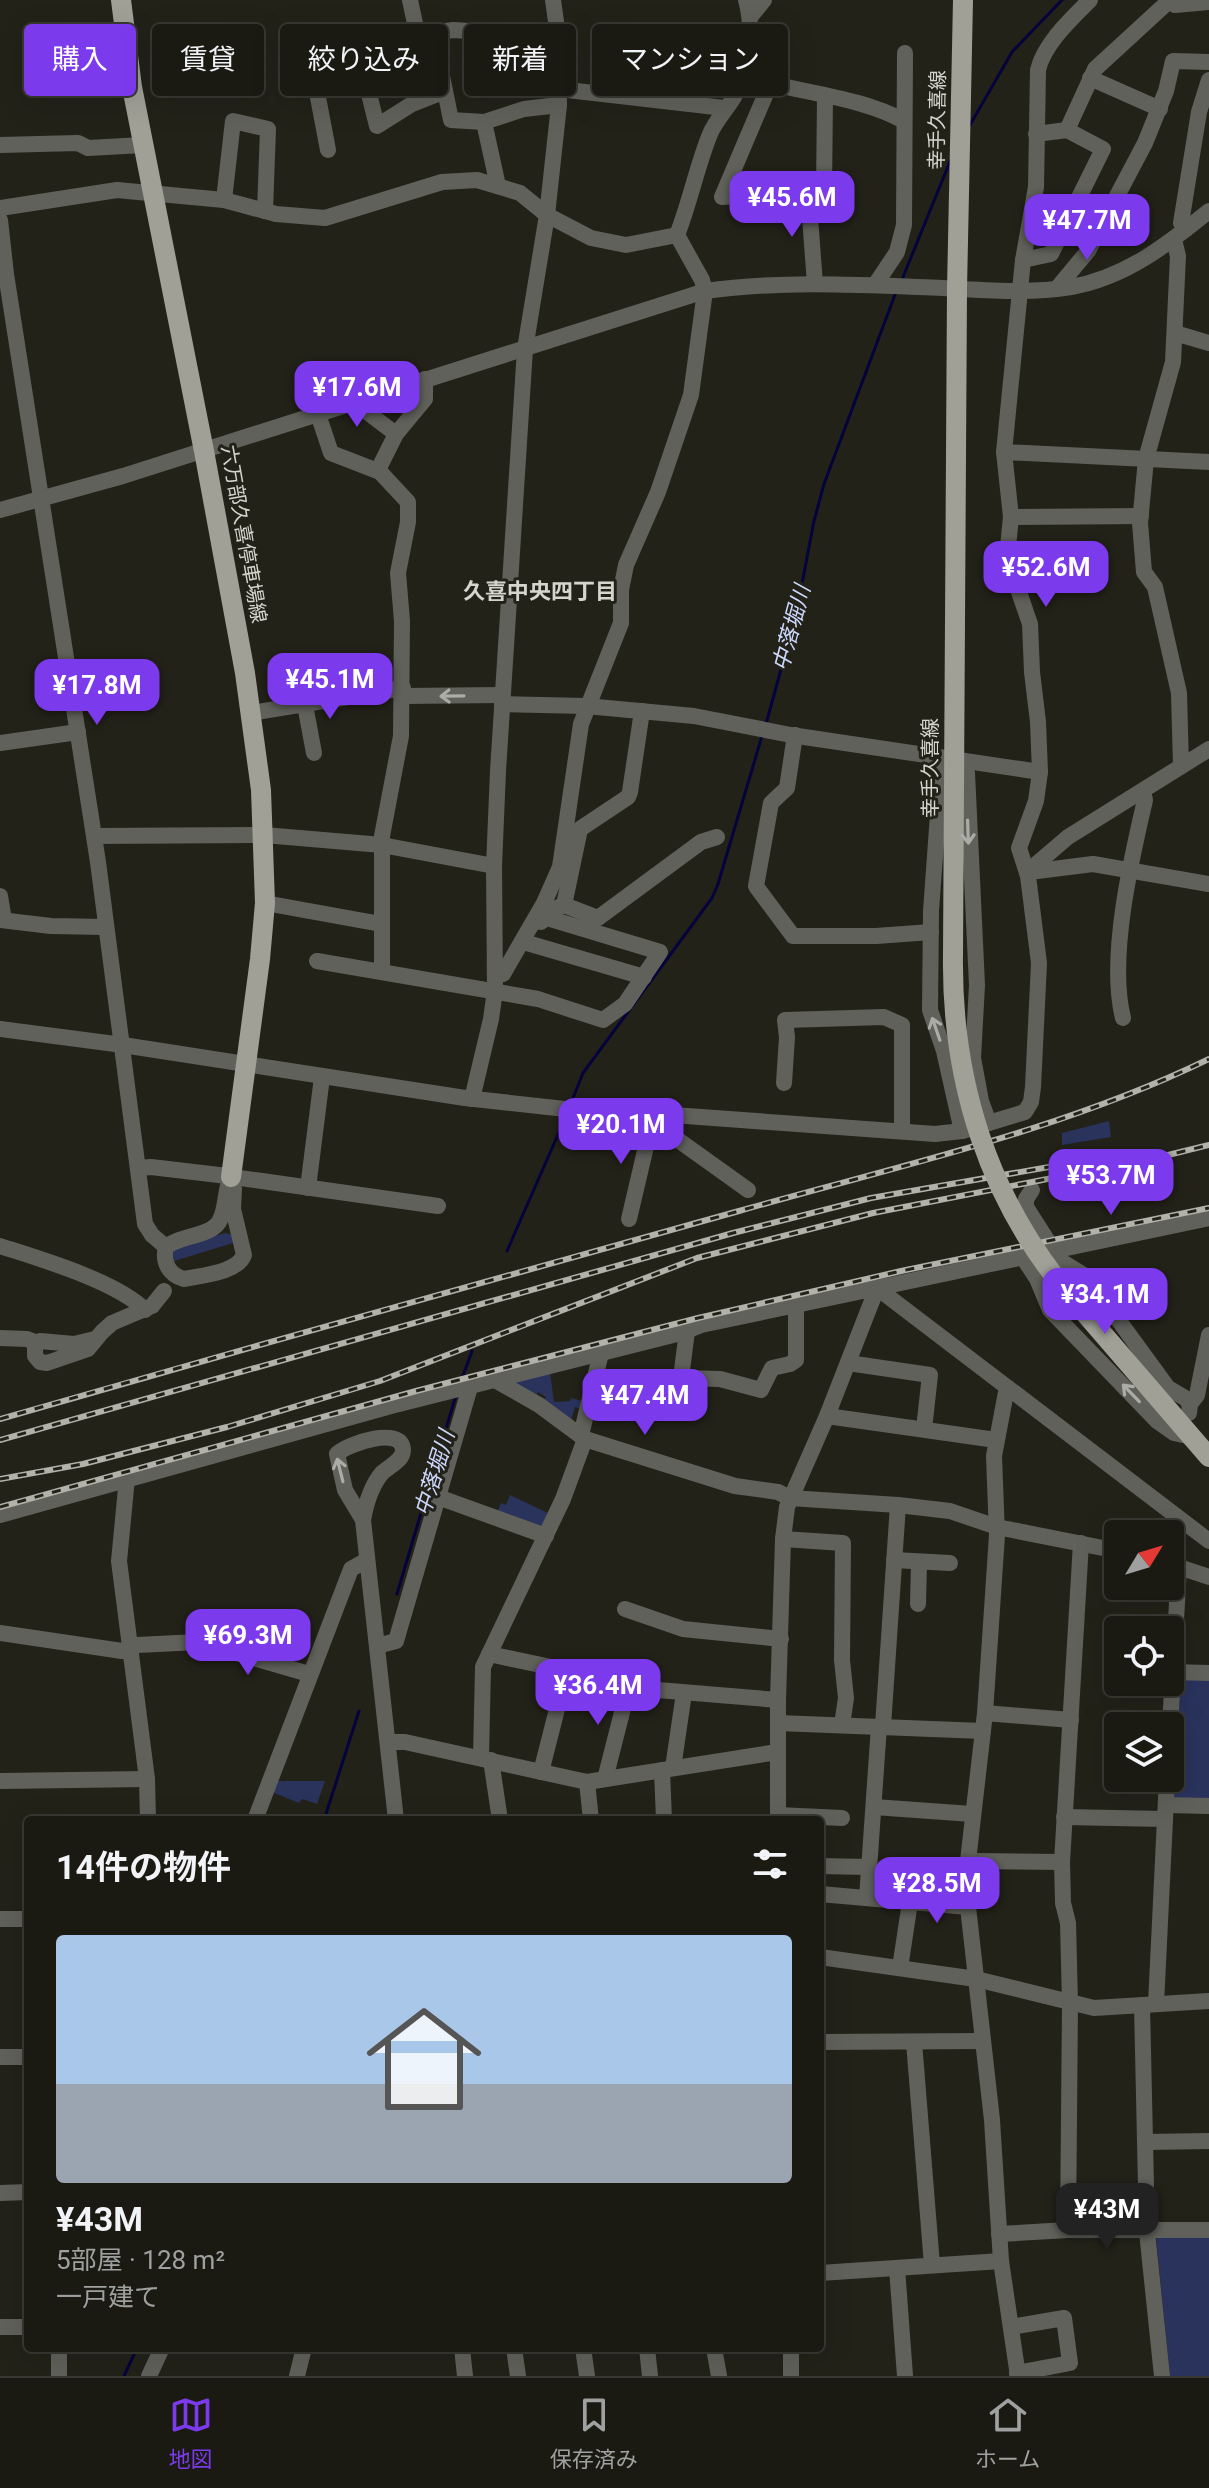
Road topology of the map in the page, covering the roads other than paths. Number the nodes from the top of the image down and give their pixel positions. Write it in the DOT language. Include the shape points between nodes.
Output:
graph roads {
  1 [pos="121,0"];
  2 [pos="410,0"];
  3 [pos="553,0"];
  4 [pos="764,0"];
  5 [pos="963,0"];
  6 [pos="1090,0"];
  7 [pos="1168,0"];
  8 [pos="1209,2"];
  9 [pos="748,8"];
  10 [pos="421,24"];
  11 [pos="556,24"];
  12 [pos="905,53"];
  13 [pos="1209,62"];
  14 [pos="1090,78"];
  15 [pos="1209,80"];
  16 [pos="788,88"];
  17 [pos="318,96"];
  18 [pos="370,96"];
  19 [pos="432,96"];
  20 [pos="446,96"];
  21 [pos="734,96"];
  22 [pos="765,96"];
  23 [pos="559,97"];
  24 [pos="825,97"];
  25 [pos="724,108"];
  26 [pos="1160,109"];
  27 [pos="904,121"];
  28 [pos="484,122"];
  29 [pos="1067,130"];
  30 [pos="1036,134"];
  31 [pos="0,145"];
  32 [pos="143,145"];
  33 [pos="328,150"];
  34 [pos="498,186"];
  35 [pos="808,191"];
  36 [pos="153,192"];
  37 [pos="224,200"];
  38 [pos="0,208"];
  39 [pos="265,211"];
  40 [pos="1209,211"];
  41 [pos="547,215"];
  42 [pos="0,220"];
  43 [pos="1180,234"];
  44 [pos="677,235"];
  45 [pos="1023,260"];
  46 [pos="815,284"];
  47 [pos="875,285"];
  48 [pos="1058,287"];
  49 [pos="957,289"];
  50 [pos="705,291"];
  51 [pos="1020,291"];
  52 [pos="1175,333"];
  53 [pos="1209,343"];
  54 [pos="525,349"];
  55 [pos="425,379"];
  56 [pos="367,398"];
  57 [pos="318,414"];
  58 [pos="396,434"];
  59 [pos="204,451"];
  60 [pos="1004,452"];
  61 [pos="1146,459"];
  62 [pos="1209,462"];
  63 [pos="380,472"];
  64 [pos="41,500"];
  65 [pos="0,510"];
  66 [pos="1141,516"];
  67 [pos="1011,517"];
  68 [pos="403,692"];
  69 [pos="502,700"];
  70 [pos="305,705"];
  71 [pos="586,706"];
  72 [pos="642,711"];
  73 [pos="251,713"];
  74 [pos="78,732"];
  75 [pos="795,735"];
  76 [pos="0,743"];
  77 [pos="1209,749"];
  78 [pos="314,753"];
  79 [pos="954,758"];
  80 [pos="1181,766"];
  81 [pos="1040,772"];
  82 [pos="1143,792"];
  83 [pos="264,835"];
  84 [pos="94,836"];
  85 [pos="717,837"];
  86 [pos="382,845"];
  87 [pos="494,866"];
  88 [pos="1128,871"];
  89 [pos="1027,872"];
  90 [pos="1209,884"];
  91 [pos="0,896"];
  92 [pos="265,903"];
  93 [pos="551,909"];
  94 [pos="2,920"];
  95 [pos="381,924"];
  96 [pos="106,927"];
  97 [pos="931,932"];
  98 [pos="527,943"];
  99 [pos="317,961"];
  100 [pos="382,971"];
  101 [pos="644,977"];
  102 [pos="498,979"];
  103 [pos="1123,1018"];
  104 [pos="0,1029"];
  105 [pos="123,1045"];
  106 [pos="246,1065"];
  107 [pos="322,1077"];
  108 [pos="784,1083"];
  109 [pos="472,1099"];
  110 [pos="643,1118"];
  111 [pos="989,1123"];
  112 [pos="902,1131"];
  113 [pos="962,1131"];
  114 [pos="138,1168"];
  115 [pos="231,1177"];
  116 [pos="308,1188"];
  117 [pos="748,1190"];
  118 [pos="1032,1190"];
  119 [pos="438,1206"];
  120 [pos="1209,1218"];
  121 [pos="629,1219"];
  122 [pos="212,1228"];
  123 [pos="238,1233"];
  124 [pos="0,1246"];
  125 [pos="1053,1249"];
  126 [pos="166,1255"];
  127 [pos="1022,1256"];
  128 [pos="184,1279"];
  129 [pos="877,1288"];
  130 [pos="164,1291"];
  131 [pos="796,1306"];
  132 [pos="145,1310"];
  133 [pos="687,1331"];
  134 [pos="1209,1335"];
  135 [pos="0,1338"];
  136 [pos="601,1353"];
  137 [pos="848,1363"];
  138 [pos="495,1380"];
  139 [pos="468,1387"];
  140 [pos="1007,1387"];
  141 [pos="1190,1404"];
  142 [pos="827,1416"];
  143 [pos="924,1429"];
  144 [pos="1186,1430"];
  145 [pos="583,1437"];
  146 [pos="996,1440"];
  147 [pos="1209,1457"];
  148 [pos="127,1478"];
  149 [pos="438,1497"];
  150 [pos="790,1498"];
  151 [pos="898,1505"];
  152 [pos="0,1515"];
  153 [pos="363,1520"];
  154 [pos="997,1527"];
  155 [pos="546,1536"];
  156 [pos="783,1539"];
  157 [pos="1209,1541"];
  158 [pos="1081,1543"];
  159 [pos="1104,1548"];
  160 [pos="367,1560"];
  161 [pos="894,1560"];
  162 [pos="919,1562"];
  163 [pos="950,1563"];
  164 [pos="1184,1568"];
  165 [pos="1209,1577"];
  166 [pos="918,1604"];
  167 [pos="625,1609"];
  168 [pos="0,1633"];
  169 [pos="781,1639"];
  170 [pos="377,1646"];
  171 [pos="129,1649"];
  172 [pos="489,1654"];
  173 [pos="567,1670"];
  174 [pos="1184,1672"];
  175 [pos="1209,1673"];
  176 [pos="309,1674"];
  177 [pos="629,1685"];
  178 [pos="684,1693"];
  179 [pos="778,1700"];
  180 [pos="985,1713"];
  181 [pos="1071,1720"];
  182 [pos="778,1723"];
  183 [pos="842,1725"];
  184 [pos="881,1726"];
  185 [pos="983,1731"];
  186 [pos="388,1742"];
  187 [pos="777,1752"];
  188 [pos="486,1759"];
  189 [pos="667,1769"];
  190 [pos="541,1772"];
  191 [pos="147,1779"];
  192 [pos="605,1779"];
  193 [pos="0,1781"];
  194 [pos="587,1782"];
  195 [pos="1167,1792"];
  196 [pos="1209,1806"];
  197 [pos="874,1807"];
  198 [pos="1166,1812"];
  199 [pos="972,1814"];
  200 [pos="148,1816"];
  201 [pos="256,1816"];
  202 [pos="396,1816"];
  203 [pos="499,1816"];
  204 [pos="591,1816"];
  205 [pos="664,1816"];
  206 [pos="778,1816"];
  207 [pos="1064,1817"];
  208 [pos="824,1818"];
  209 [pos="842,1818"];
  210 [pos="1062,1862"];
  211 [pos="968,1865"];
  212 [pos="824,1866"];
  213 [pos="869,1870"];
  214 [pos="824,1894"];
  215 [pos="867,1898"];
  216 [pos="910,1902"];
  217 [pos="968,1907"];
  218 [pos="0,1919"];
  219 [pos="24,1919"];
  220 [pos="824,1958"];
  221 [pos="900,1968"];
  222 [pos="976,1979"];
  223 [pos="1209,2001"];
  224 [pos="1070,2003"];
  225 [pos="1149,2004"];
  226 [pos="983,2041"];
  227 [pos="824,2042"];
  228 [pos="914,2042"];
  229 [pos="0,2057"];
  230 [pos="24,2057"];
  231 [pos="1209,2141"];
  232 [pos="1146,2142"];
  233 [pos="24,2192"];
  234 [pos="0,2193"];
  235 [pos="1068,2230"];
  236 [pos="1209,2230"];
  237 [pos="1147,2232"];
  238 [pos="999,2234"];
  239 [pos="1001,2261"];
  240 [pos="932,2265"];
  241 [pos="897,2268"];
  242 [pos="824,2273"];
  243 [pos="0,2327"];
  244 [pos="24,2327"];
  245 [pos="1011,2327"];
  246 [pos="59,2352"];
  247 [pos="160,2352"];
  248 [pos="303,2352"];
  249 [pos="462,2352"];
  250 [pos="515,2352"];
  251 [pos="584,2352"];
  252 [pos="647,2352"];
  253 [pos="715,2352"];
  254 [pos="791,2352"];
  255 [pos="1017,2375"];
  256 [pos="59,2376"];
  257 [pos="149,2376"];
  258 [pos="297,2376"];
  259 [pos="465,2376"];
  260 [pos="518,2376"];
  261 [pos="587,2376"];
  262 [pos="650,2376"];
  263 [pos="719,2376"];
  264 [pos="791,2376"];
  265 [pos="905,2376"];
  266 [pos="1162,2376"];
  1 -- 32 [label="main road, 六万部久喜停車場線"];
  2 -- 10 [label="street"];
  3 -- 11 [label="street"];
  4 -- 9 [label="street"];
  5 -- 49 [label="main road, 幸手久喜線"];
  6 -- 30 [label="street" via="1040,60"];
  7 -- 8 [label="street" via="1175,5"];
  7 -- 14 [label="street"];
  12 -- 27 [label="street"];
  13 -- 26 [label="street" via="1173,61"];
  14 -- 26 [label="street"];
  14 -- 29 [label="street"];
  15 -- 43 [label="street"];
  16 -- 24 [label="street"];
  17 -- 33 [label="street"];
  18 -- 19 [label="street" via="377,126"];
  20 -- 28 [label="street" via="451,120"];
  21 -- 25 [label="street"];
  22 -- 35 [label="street" via="722,197"];
  23 -- 25 [label="street"];
  23 -- 28 [label="street"];
  23 -- 41 [label="street"];
  24 -- 27 [label="street" via="885,111"];
  24 -- 35 [label="street" via="824,190"];
  25 -- 44 [label="street" via="710,133"];
  26 -- 48 [label="street" via="1088,251"];
  27 -- 47 [label="street" via="904,225 897,252"];
  28 -- 34 [label="street"];
  29 -- 30 [label="street"];
  29 -- 45 [label="street" via="1103,149 1051,254"];
  30 -- 45 [label="street" via="1036,187"];
  31 -- 32 [label="street"];
  32 -- 36 [label="main road, 六万部久喜停車場線"];
  34 -- 39 [label="street" via="477,180 442,182 325,218"];
  34 -- 41 [label="street" via="520,193"];
  35 -- 46 [label="street"];
  36 -- 37 [label="street"];
  36 -- 38 [label="street" via="117,190"];
  36 -- 59 [label="main road, 六万部久喜停車場線"];
  37 -- 39 [label="street"];
  37 -- 39 [label="street" via="233,121 268,129"];
  40 -- 43 [label="street"];
  41 -- 44 [label="street" via="591,238 626,245"];
  41 -- 54 [label="street"];
  42 -- 64 [label="street"];
  43 -- 48 [label="street" via="1122,271"];
  43 -- 52 [label="street"];
  44 -- 50 [label="street"];
  45 -- 51 [label="street"];
  46 -- 47 [label="street"];
  46 -- 50 [label="street"];
  47 -- 49 [label="street"];
  48 -- 51 [label="street"];
  49 -- 51 [label="street"];
  49 -- 79 [label="main road, 幸手久喜線"];
  50 -- 54 [label="street"];
  50 -- 71 [label="street" via="691,395 626,565 621,623"];
  51 -- 60 [label="street"];
  52 -- 53 [label="street"];
  52 -- 61 [label="street" via="1173,362"];
  54 -- 55 [label="street"];
  54 -- 69 [label="street"];
  55 -- 56 [label="street"];
  55 -- 58 [label="street" via="425,399"];
  56 -- 57 [label="street"];
  56 -- 58 [label="street" via="367,412"];
  57 -- 59 [label="street"];
  57 -- 63 [label="street" via="331,453"];
  58 -- 63 [label="street"];
  59 -- 64 [label="street"];
  59 -- 73 [label="main road, 六万部久喜停車場線"];
  60 -- 61 [label="street"];
  60 -- 67 [label="street"];
  61 -- 62 [label="street"];
  61 -- 66 [label="street"];
  63 -- 68 [label="street" via="408,502 398,573"];
  64 -- 65 [label="street"];
  64 -- 74 [label="street"];
  66 -- 67 [label="street"];
  66 -- 80 [label="street" via="1144,572 1155,587 1179,693"];
  67 -- 81 [label="street" via="1007,557 1030,624"];
  69 -- 68 [label="street, one-way"];
  68 -- 70 [label="street"];
  68 -- 86 [label="street" via="401,736"];
  69 -- 71 [label="street"];
  69 -- 87 [label="street"];
  70 -- 73 [label="street"];
  70 -- 78 [label="street"];
  71 -- 72 [label="street"];
  71 -- 93 [label="street"];
  72 -- 75 [label="street"];
  72 -- 93 [label="street" via="628,797 580,829"];
  73 -- 83 [label="main road, 六万部久喜停車場線"];
  74 -- 76 [label="street"];
  74 -- 84 [label="street"];
  75 -- 79 [label="street"];
  75 -- 97 [label="street" via="787,788 771,803 758,889 793,936"];
  77 -- 80 [label="street"];
  79 -- 81 [label="street"];
  79 -- 97 [label="street" via="941,773"];
  79 -- 111 [label="street, one-way" via="967,773 977,985 973,1058"];
  79 -- 144 [label="main road, 幸手久喜線, bridge" via="956,1042 979,1140 1022,1230 1071,1297"];
  80 -- 82 [label="street"];
  81 -- 89 [label="street" via="1019,848"];
  82 -- 88 [label="street"];
  82 -- 89 [label="street" via="1068,837"];
  83 -- 84 [label="street"];
  83 -- 86 [label="street"];
  83 -- 92 [label="main road, 六万部久喜停車場線"];
  84 -- 96 [label="street"];
  85 -- 93 [label="street" via="701,842 598,918"];
  86 -- 87 [label="street"];
  86 -- 95 [label="street"];
  87 -- 102 [label="street"];
  88 -- 89 [label="street" via="1093,864"];
  88 -- 90 [label="street"];
  88 -- 103 [label="street" via="1118,977"];
  89 -- 111 [label="street" via="1039,963 1031,1102 1025,1112"];
  91 -- 94 [label="street"];
  92 -- 95 [label="street"];
  92 -- 106 [label="main road, 六万部久喜停車場線"];
  93 -- 98 [label="street"];
  93 -- 101 [label="street" via="660,952"];
  93 -- 102 [label="street"];
  94 -- 96 [label="street"];
  95 -- 100 [label="street"];
  96 -- 105 [label="street"];
  113 -- 97 [label="street, one-way" via="930,1010"];
  98 -- 101 [label="street"];
  98 -- 102 [label="street" via="510,971"];
  99 -- 100 [label="street"];
  100 -- 102 [label="street"];
  101 -- 102 [label="street" via="625,1004 603,1020"];
  102 -- 109 [label="street"];
  104 -- 105 [label="street"];
  105 -- 106 [label="street"];
  105 -- 114 [label="street"];
  106 -- 107 [label="street"];
  106 -- 115 [label="main road, 六万部久喜停車場線"];
  107 -- 109 [label="street"];
  107 -- 116 [label="street"];
  108 -- 112 [label="street" via="785,1020 884,1017 902,1025"];
  109 -- 110 [label="street"];
  110 -- 112 [label="street" via="659,1114"];
  110 -- 117 [label="street"];
  110 -- 121 [label="street"];
  111 -- 113 [label="street"];
  112 -- 113 [label="street"];
  114 -- 115 [label="street"];
  114 -- 126 [label="street" via="145,1224"];
  115 -- 116 [label="street"];
  115 -- 122 [label="street" via="221,1218"];
  115 -- 123 [label="street"];
  116 -- 119 [label="street"];
  118 -- 125 [label="street" via="1026,1207"];
  120 -- 125 [label="street"];
  122 -- 123 [label="street"];
  122 -- 126 [label="street" via="172,1242"];
  123 -- 128 [label="street" via="244,1255 240,1263"];
  124 -- 132 [label="street" via="72,1270"];
  125 -- 127 [label="street"];
  125 -- 141 [label="street" via="1061,1261 1087,1277 1168,1388"];
  126 -- 128 [label="street" via="172,1274"];
  126 -- 130 [label="street"];
  127 -- 129 [label="street"];
  144 -- 127 [label="street, one-way" via="1174,1433 1157,1421 1050,1310"];
  128 -- 130 [label="street"];
  129 -- 131 [label="street"];
  129 -- 137 [label="street"];
  129 -- 140 [label="street"];
  130 -- 132 [label="street"];
  131 -- 133 [label="street"];
  131 -- 133 [label="street" via="796,1360 774,1366 761,1390 720,1379 681,1378"];
  132 -- 135 [label="street" via="112,1323 88,1349 47,1363 35,1356 37,1343"];
  133 -- 136 [label="street"];
  134 -- 141 [label="street" via="1197,1395"];
  136 -- 138 [label="street"];
  136 -- 145 [label="street"];
  137 -- 142 [label="street"];
  137 -- 143 [label="street" via="930,1375"];
  138 -- 139 [label="street"];
  138 -- 145 [label="street"];
  139 -- 148 [label="street"];
  139 -- 149 [label="street"];
  140 -- 146 [label="street"];
  140 -- 157 [label="street"];
  141 -- 144 [label="street"];
  142 -- 143 [label="street"];
  142 -- 150 [label="street"];
  143 -- 146 [label="street"];
  144 -- 147 [label="main road, 幸手久喜線"];
  145 -- 150 [label="street" via="735,1486"];
  145 -- 155 [label="street"];
  146 -- 154 [label="street"];
  148 -- 152 [label="street"];
  148 -- 171 [label="street" via="119,1561"];
  149 -- 155 [label="street"];
  149 -- 170 [label="street" via="396,1641"];
  150 -- 151 [label="street"];
  150 -- 156 [label="street"];
  151 -- 154 [label="street" via="950,1511"];
  151 -- 161 [label="street"];
  153 -- 153 [label="street, one-way" via="345,1490 337,1454 388,1436 396,1438 401,1457 379,1477"];
  153 -- 160 [label="street"];
  154 -- 158 [label="street"];
  154 -- 180 [label="street"];
  155 -- 172 [label="street"];
  156 -- 169 [label="street"];
  156 -- 183 [label="street" via="843,1543"];
  158 -- 159 [label="street"];
  158 -- 181 [label="street"];
  160 -- 170 [label="street"];
  160 -- 176 [label="street" via="351,1569"];
  161 -- 162 [label="street"];
  161 -- 184 [label="street"];
  162 -- 163 [label="street"];
  162 -- 166 [label="street"];
  164 -- 165 [label="street"];
  167 -- 169 [label="street" via="683,1629"];
  168 -- 171 [label="street"];
  169 -- 179 [label="street"];
  170 -- 186 [label="street"];
  171 -- 176 [label="street" via="198,1642"];
  171 -- 191 [label="street"];
  172 -- 173 [label="street"];
  172 -- 188 [label="street" via="483,1667"];
  173 -- 177 [label="street"];
  173 -- 190 [label="street"];
  174 -- 175 [label="street"];
  176 -- 201 [label="street"];
  177 -- 178 [label="street"];
  177 -- 192 [label="street"];
  178 -- 179 [label="street"];
  178 -- 189 [label="street"];
  179 -- 182 [label="street"];
  180 -- 181 [label="street"];
  180 -- 185 [label="street"];
  181 -- 207 [label="street"];
  182 -- 183 [label="street"];
  182 -- 187 [label="street"];
  183 -- 184 [label="street"];
  184 -- 185 [label="street"];
  184 -- 197 [label="street"];
  185 -- 199 [label="street"];
  186 -- 188 [label="street"];
  186 -- 202 [label="street"];
  187 -- 189 [label="street"];
  187 -- 206 [label="street"];
  188 -- 190 [label="street"];
  188 -- 203 [label="street"];
  189 -- 192 [label="street"];
  189 -- 205 [label="street"];
  190 -- 194 [label="street"];
  191 -- 193 [label="street"];
  191 -- 200 [label="street"];
  192 -- 194 [label="street"];
  194 -- 204 [label="street"];
  195 -- 198 [label="street"];
  196 -- 198 [label="street"];
  197 -- 199 [label="street"];
  197 -- 213 [label="street"];
  198 -- 207 [label="street"];
  198 -- 225 [label="street"];
  199 -- 211 [label="street"];
  207 -- 210 [label="street"];
  208 -- 209 [label="street"];
  210 -- 211 [label="street"];
  210 -- 224 [label="street"];
  211 -- 213 [label="street"];
  211 -- 217 [label="street"];
  212 -- 213 [label="street"];
  213 -- 215 [label="street"];
  214 -- 215 [label="street"];
  215 -- 216 [label="street"];
  216 -- 217 [label="street"];
  216 -- 221 [label="street"];
  217 -- 222 [label="street"];
  218 -- 219 [label="street"];
  220 -- 221 [label="street"];
  221 -- 222 [label="street"];
  222 -- 224 [label="street"];
  222 -- 226 [label="street"];
  223 -- 225 [label="street"];
  224 -- 225 [label="street" via="1094,2008"];
  224 -- 235 [label="street"];
  225 -- 232 [label="street"];
  226 -- 228 [label="street"];
  226 -- 238 [label="street"];
  227 -- 228 [label="street"];
  228 -- 240 [label="street"];
  229 -- 230 [label="street"];
  231 -- 232 [label="street"];
  232 -- 237 [label="street"];
  233 -- 234 [label="street"];
  235 -- 237 [label="street"];
  235 -- 238 [label="street"];
  236 -- 237 [label="street"];
  237 -- 266 [label="street"];
  238 -- 239 [label="street"];
  239 -- 240 [label="street"];
  239 -- 245 [label="street"];
  240 -- 241 [label="street"];
  241 -- 242 [label="street"];
  241 -- 265 [label="street"];
  243 -- 244 [label="street"];
  245 -- 255 [label="street"];
  245 -- 255 [label="street" via="1064,2318 1070,2363"];
  246 -- 256 [label="street"];
  247 -- 257 [label="street"];
  248 -- 258 [label="street"];
  249 -- 259 [label="street"];
  250 -- 260 [label="street"];
  251 -- 261 [label="street"];
  252 -- 262 [label="street"];
  253 -- 263 [label="street"];
  254 -- 264 [label="street"];
}
